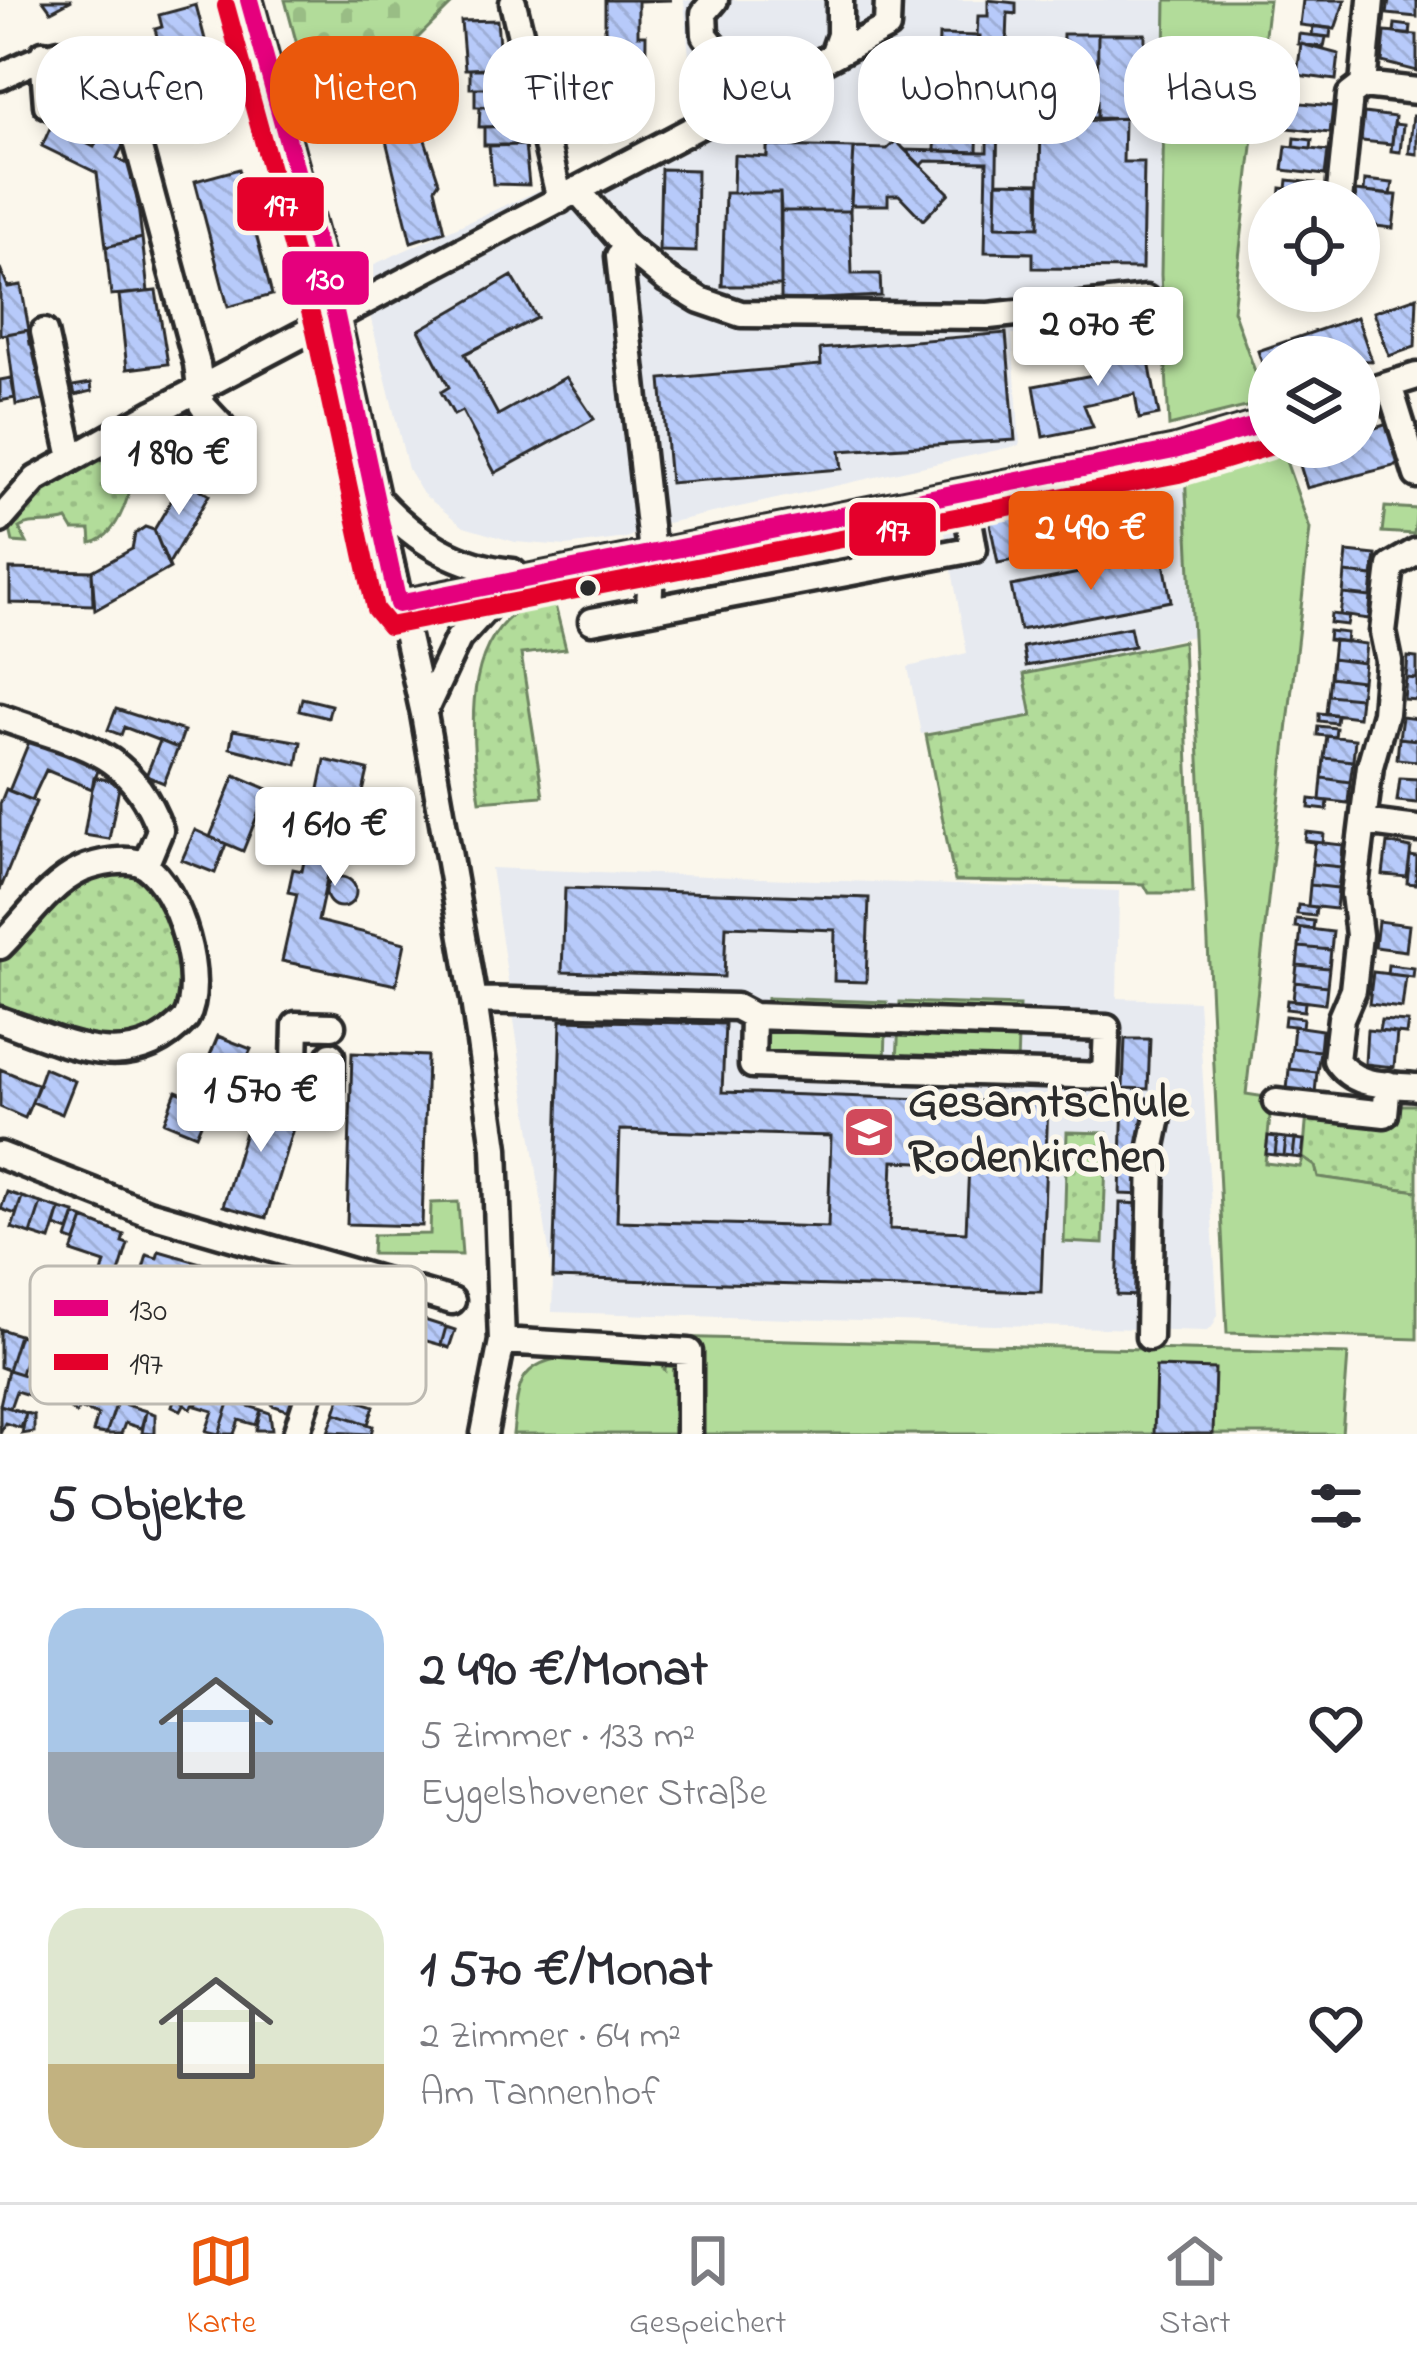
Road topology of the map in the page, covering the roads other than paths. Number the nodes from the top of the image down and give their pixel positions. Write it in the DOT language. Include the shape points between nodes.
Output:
graph roads {
  1 [pos="249,0"];
  2 [pos="715,0"];
  3 [pos="840,0"];
  4 [pos="888,0"];
  5 [pos="1371,0"];
  6 [pos="513,3"];
  7 [pos="706,36"];
  8 [pos="834,52"];
  9 [pos="834,54"];
  10 [pos="36,58"];
  11 [pos="0,77"];
  12 [pos="1363,85"];
  13 [pos="1417,91"];
  14 [pos="679,137"];
  15 [pos="138,144"];
  16 [pos="1341,180"];
  17 [pos="569,195"];
  18 [pos="626,246"];
  19 [pos="1146,299"];
  20 [pos="336,316"];
  21 [pos="44,332"];
  22 [pos="1417,376"];
  23 [pos="202,386"];
  24 [pos="1389,386"];
  25 [pos="1380,388"];
  26 [pos="1248,428"];
  27 [pos="230,435"];
  28 [pos="72,458"];
  29 [pos="1417,475"];
  30 [pos="964,492"];
  31 [pos="377,500"];
  32 [pos="1,514"];
  33 [pos="1417,551"];
  34 [pos="652,553"];
  35 [pos="558,570"];
  36 [pos="511,581"];
  37 [pos="398,604"];
  38 [pos="649,607"];
  39 [pos="592,621"];
  40 [pos="424,714"];
  41 [pos="0,717"];
  42 [pos="1363,822"];
  43 [pos="1417,829"];
  44 [pos="145,866"];
  45 [pos="0,946"];
  46 [pos="474,1000"];
  47 [pos="753,1016"];
  48 [pos="0,1020"];
  49 [pos="332,1026"];
  50 [pos="331,1055"];
  51 [pos="1336,1060"];
  52 [pos="1388,1084"];
  53 [pos="1417,1087"];
  54 [pos="1276,1102"];
  55 [pos="1326,1108"];
  56 [pos="1158,1117"];
  57 [pos="0,1155"];
  58 [pos="329,1266"];
  59 [pos="426,1294"];
  60 [pos="452,1301"];
  61 [pos="1149,1337"];
  62 [pos="502,1341"];
  63 [pos="306,1404"];
  64 [pos="296,1434"];
  65 [pos="484,1434"];
  66 [pos="689,1434"];
  1 -- 20 [label="street"];
  2 -- 7 [label="street" via="703,14"];
  3 -- 8 [label="street"];
  4 -- 9 [label="street" via="887,27"];
  5 -- 12 [label="street"];
  6 -- 17 [label="street"];
  10 -- 11 [label="street"];
  12 -- 13 [label="street"];
  12 -- 16 [label="street" via="1350,95"];
  14 -- 17 [label="street"];
  15 -- 23 [label="street"];
  17 -- 18 [label="street"];
  17 -- 20 [label="street"];
  18 -- 19 [label="street" via="700,301 741,314 989,316"];
  18 -- 34 [label="street" via="619,256"];
  20 -- 23 [label="street"];
  20 -- 31 [label="street"];
  21 -- 28 [label="street"];
  22 -- 24 [label="street"];
  23 -- 27 [label="street" via="202,405"];
  23 -- 28 [label="street"];
  24 -- 25 [label="street"];
  24 -- 29 [label="street"];
  26 -- 30 [label="street"];
  28 -- 32 [label="street"];
  30 -- 34 [label="street"];
  30 -- 38 [label="street" via="974,549"];
  31 -- 35 [label="street" via="403,528 478,569"];
  31 -- 37 [label="street"];
  33 -- 42 [label="street" via="1391,566 1384,713"];
  34 -- 35 [label="street"];
  34 -- 38 [label="street"];
  35 -- 36 [label="street"];
  36 -- 37 [label="street"];
  36 -- 40 [label="street" via="458,639"];
  37 -- 40 [label="street"];
  38 -- 39 [label="street"];
  40 -- 46 [label="street"];
  41 -- 44 [label="street" via="115,760 149,800 160,830"];
  42 -- 43 [label="street"];
  42 -- 51 [label="street" via="1353,990"];
  44 -- 45 [label="street" via="81,870"];
  44 -- 48 [label="street" via="172,899 186,940 190,1010 178,1027 135,1053 113,1055"];
  46 -- 47 [label="street" via="736,1007"];
  46 -- 62 [label="street" via="495,1148"];
  47 -- 47 [label="street" via="1107,1028 1105,1076 752,1065"];
  49 -- 50 [label="street" via="296,1025 294,1095 330,1098"];
  51 -- 52 [label="street" via="1346,1076"];
  51 -- 55 [label="street"];
  52 -- 53 [label="street"];
  52 -- 55 [label="street" via="1385,1114"];
  54 -- 55 [label="street"];
  56 -- 61 [label="street"];
  57 -- 58 [label="street" via="148,1213"];
  59 -- 60 [label="street"];
  62 -- 65 [label="street"];
  62 -- 66 [label="street" via="689,1352"];
  63 -- 64 [label="street"];
}
